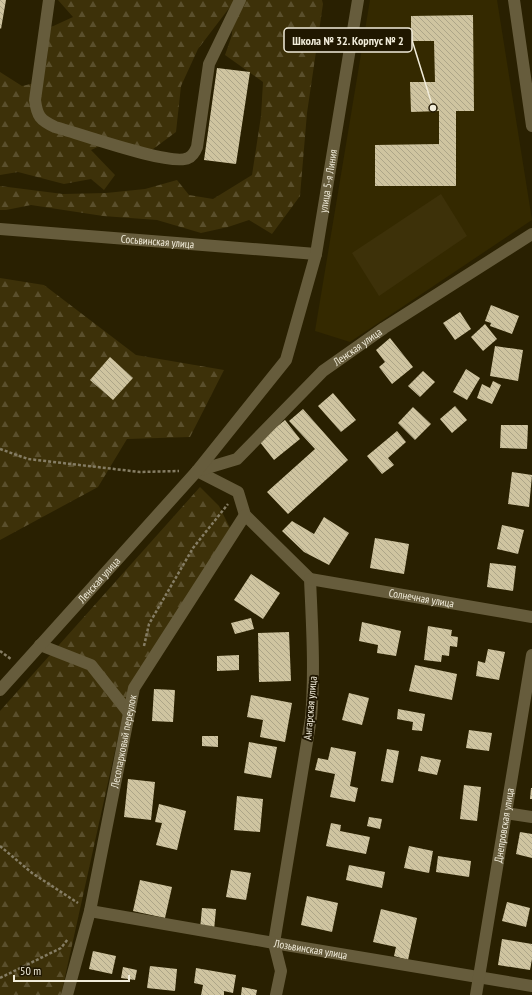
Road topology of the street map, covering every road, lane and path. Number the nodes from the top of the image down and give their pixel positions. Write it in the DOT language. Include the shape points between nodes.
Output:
graph roads {
  1 [pos="49,0"];
  2 [pos="240,0"];
  3 [pos="358,0"];
  4 [pos="514,0"];
  5 [pos="532,126"];
  6 [pos="0,229"];
  7 [pos="532,234"];
  8 [pos="316,254"];
  9 [pos="286,360"];
  10 [pos="0,449"];
  11 [pos="197,471"];
  12 [pos="238,492"];
  13 [pos="246,515"];
  14 [pos="310,579"];
  15 [pos="532,617"];
  16 [pos="40,645"];
  17 [pos="142,652"];
  18 [pos="532,655"];
  19 [pos="0,690"];
  20 [pos="129,713"];
  21 [pos="506,813"];
  22 [pos="532,817"];
  23 [pos="0,846"];
  24 [pos="90,911"];
  25 [pos="70,936"];
  26 [pos="274,943"];
  27 [pos="479,976"];
  28 [pos="0,978"];
  29 [pos="532,986"];
  30 [pos="67,995"];
  31 [pos="276,995"];
  32 [pos="476,995"];
  1 -- 2 [label="street" via="35,100 36,112 43,121 153,156 180,160 195,153 209,64"];
  3 -- 8 [label="street, улица 5-я Линия"];
  4 -- 5 [label="street"];
  6 -- 8 [label="street, Сосьвинская улица"];
  7 -- 11 [label="street, Ленская улица" via="384,328 323,371 236,459"];
  8 -- 9 [label="street, улица 5-я Линия"];
  9 -- 11 [label="street, Ленская улица"];
  10 -- 11 [label="path" via="28,459 133,471"];
  11 -- 12 [label="street"];
  11 -- 16 [label="street, Ленская улица"];
  12 -- 13 [label="street"];
  12 -- 17 [label="path" via="193,548 148,624"];
  13 -- 14 [label="street"];
  13 -- 20 [label="street, Лесопарковый переулок" via="134,688"];
  14 -- 15 [label="street, Солнечная улица"];
  14 -- 26 [label="street, Ангарская улица" via="314,655 311,718"];
  16 -- 19 [label="street, Ленская улица"];
  16 -- 20 [label="street" via="91,665"];
  18 -- 21 [label="street, Днепровская улица"];
  20 -- 24 [label="street, Лесопарковый переулок"];
  21 -- 22 [label="street"];
  21 -- 27 [label="street, Днепровская улица"];
  23 -- 24 [label="path" via="32,873"];
  24 -- 26 [label="street, Лозьвинская улица"];
  24 -- 30 [label="street, Лесопарковый переулок"];
  25 -- 28 [label="path" via="61,948"];
  26 -- 27 [label="street, Лозьвинская улица"];
  26 -- 31 [label="street, Ангарская улица" via="281,971"];
  27 -- 29 [label="street, Лозьвинская улица"];
  27 -- 32 [label="street, Днепровская улица"];
}
